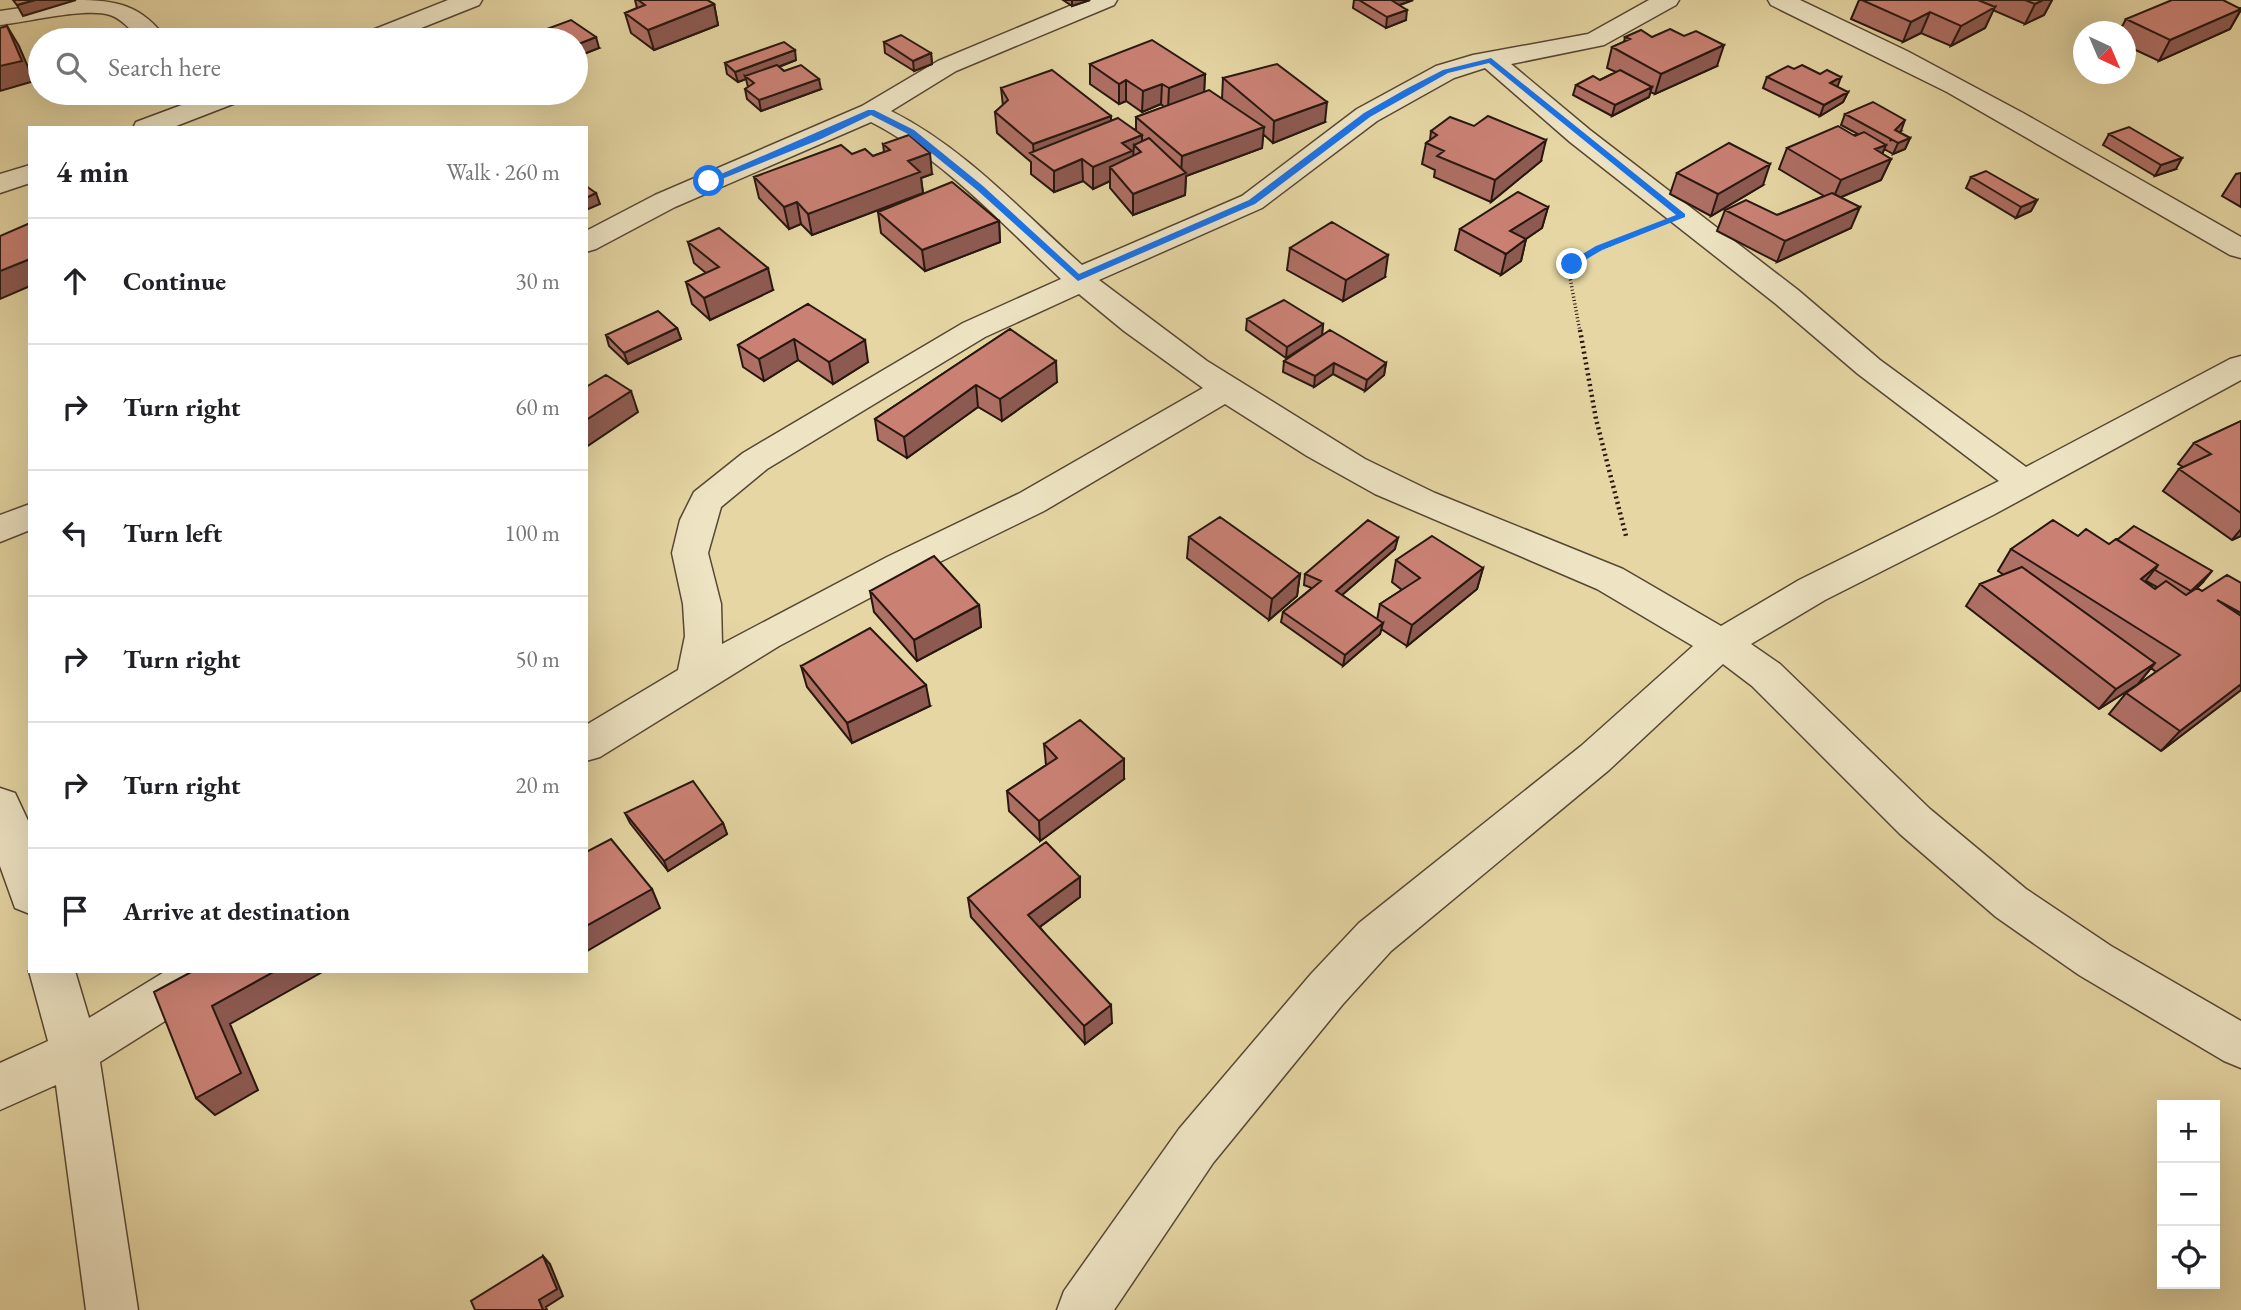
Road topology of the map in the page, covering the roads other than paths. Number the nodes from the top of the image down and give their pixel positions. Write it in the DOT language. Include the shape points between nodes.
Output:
graph roads {
  1 [pos="470,0"];
  2 [pos="1105,0"];
  3 [pos="1667,0"];
  4 [pos="1780,0"];
  5 [pos="0,18"];
  6 [pos="141,28"];
  7 [pos="399,28"];
  8 [pos="1491,60"];
  9 [pos="201,105"];
  10 [pos="871,112"];
  11 [pos="151,126"];
  12 [pos="28,174"];
  13 [pos="0,184"];
  14 [pos="588,242"];
  15 [pos="2241,248"];
  16 [pos="1080,280"];
  17 [pos="2241,366"];
  18 [pos="1226,389"];
  19 [pos="2025,483"];
  20 [pos="28,517"];
  21 [pos="0,528"];
  22 [pos="1720,644"];
  23 [pos="696,679"];
  24 [pos="588,743"];
  25 [pos="0,805"];
  26 [pos="28,888"];
  27 [pos="53,973"];
  28 [pos="203,973"];
  29 [pos="2241,1046"];
  30 [pos="75,1052"];
  31 [pos="0,1087"];
  32 [pos="113,1310"];
  33 [pos="1083,1310"];
  1 -- 7 [label="street"];
  2 -- 10 [label="street" via="947,66"];
  3 -- 8 [label="street" via="1595,40"];
  4 -- 15 [label="street" via="1925,70"];
  5 -- 6 [label="street" via="114,8"];
  8 -- 16 [label="street" via="1446,72 1398,96 1252,202"];
  8 -- 19 [label="street" via="1869,367"];
  9 -- 11 [label="street"];
  10 -- 14 [label="street" via="665,201"];
  10 -- 16 [label="street" via="911,132"];
  12 -- 13 [label="street"];
  16 -- 18 [label="street"];
  16 -- 23 [label="street" via="974,330 755,461 706,501 690,553 704,636"];
  17 -- 19 [label="street"];
  18 -- 22 [label="street" via="1387,486 1604,577"];
  18 -- 23 [label="street" via="1032,502 766,636"];
  19 -- 22 [label="street" via="1812,590"];
  20 -- 21 [label="street"];
  22 -- 29 [label="street" via="1766,675 1930,838 2012,904"];
  22 -- 33 [label="street" via="1595,758 1375,937 1196,1146"];
  23 -- 24 [label="street"];
  25 -- 26 [label="street"];
  27 -- 30 [label="street"];
  28 -- 30 [label="street"];
  30 -- 31 [label="street"];
  30 -- 32 [label="street"];
}
